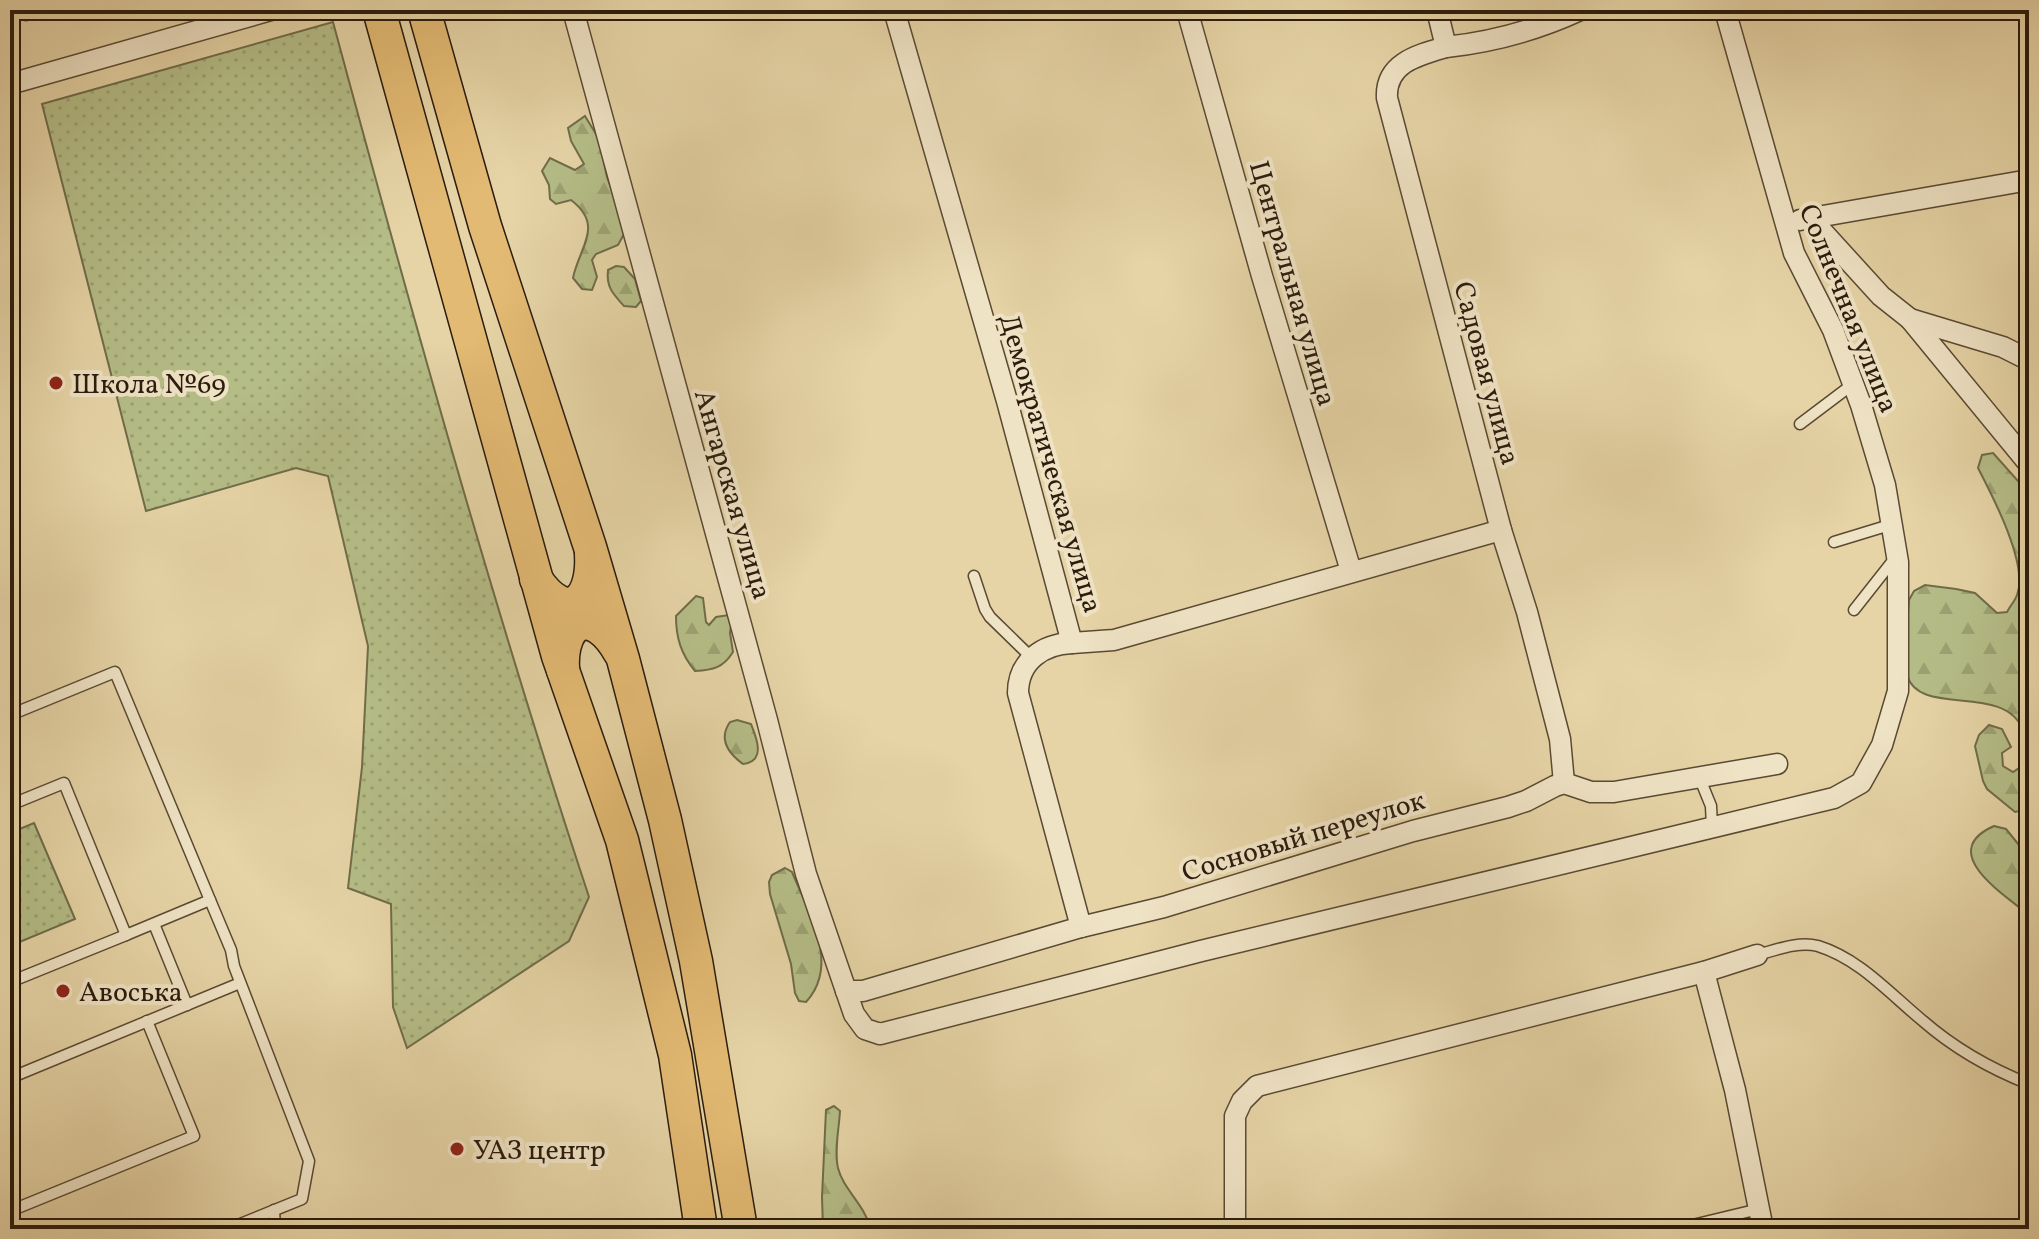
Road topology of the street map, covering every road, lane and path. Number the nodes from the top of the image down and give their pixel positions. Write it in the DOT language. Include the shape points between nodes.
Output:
graph roads {
  1 [pos="24,10"];
  2 [pos="44,10"];
  3 [pos="271,10"];
  4 [pos="424,10"];
  5 [pos="573,10"];
  6 [pos="894,10"];
  7 [pos="1187,10"];
  8 [pos="1437,10"];
  9 [pos="1580,10"];
  10 [pos="1725,10"];
  11 [pos="377,17"];
  12 [pos="1446,47"];
  13 [pos="11,80"];
  14 [pos="2029,180"];
  15 [pos="1810,218"];
  16 [pos="1784,221"];
  17 [pos="1910,319"];
  18 [pos="2029,360"];
  19 [pos="1854,383"];
  20 [pos="1800,424"];
  21 [pos="2029,464"];
  22 [pos="1893,524"];
  23 [pos="1501,530"];
  24 [pos="1834,542"];
  25 [pos="590,547"];
  26 [pos="1897,556"];
  27 [pos="1351,571"];
  28 [pos="974,576"];
  29 [pos="536,579"];
  30 [pos="1854,610"];
  31 [pos="1072,643"];
  32 [pos="1032,658"];
  33 [pos="623,659"];
  34 [pos="564,673"];
  35 [pos="10,715"];
  36 [pos="1777,764"];
  37 [pos="1700,779"];
  38 [pos="1564,783"];
  39 [pos="1834,798"];
  40 [pos="10,805"];
  41 [pos="1712,827"];
  42 [pos="210,900"];
  43 [pos="154,924"];
  44 [pos="1081,927"];
  45 [pos="126,935"];
  46 [pos="1757,955"];
  47 [pos="1704,972"];
  48 [pos="10,982"];
  49 [pos="240,983"];
  50 [pos="846,991"];
  51 [pos="187,1005"];
  52 [pos="147,1021"];
  53 [pos="10,1078"];
  54 [pos="2029,1084"];
  55 [pos="274,1210"];
  56 [pos="10,1211"];
  57 [pos="1761,1219"];
  58 [pos="228,1229"];
  59 [pos="275,1229"];
  60 [pos="701,1229"];
  61 [pos="741,1229"];
  62 [pos="1235,1229"];
  63 [pos="1676,1229"];
  1 -- 2 [label="lane" via="26,15"];
  3 -- 13 [label="street"];
  4 -- 25 [label="main road" via="494,255"];
  5 -- 50 [label="street, Ангарская улица" via="806,874"];
  6 -- 31 [label="street, Демократическая улица"];
  7 -- 27 [label="street, Центральная улица"];
  8 -- 12 [label="street"];
  9 -- 12 [label="street" via="1521,32"];
  10 -- 16 [label="street, Солнечная улица"];
  11 -- 29 [label="main road"];
  12 -- 23 [label="street, Садовая улица" via="1409,60 1392,73 1387,98"];
  14 -- 15 [label="street"];
  15 -- 16 [label="street"];
  15 -- 17 [label="street" via="1881,296"];
  16 -- 19 [label="street, Солнечная улица"];
  17 -- 18 [label="street"];
  17 -- 21 [label="street"];
  19 -- 20 [label="lane"];
  19 -- 22 [label="street, Солнечная улица"];
  22 -- 24 [label="lane"];
  22 -- 26 [label="street, Солнечная улица"];
  23 -- 27 [label="street, Демократическая улица"];
  23 -- 38 [label="street, Садовая улица" via="1560,739"];
  25 -- 29 [label="main road" via="591,578 571,604 554,601"];
  25 -- 33 [label="main road"];
  26 -- 30 [label="lane"];
  26 -- 39 [label="street, Солнечная улица" via="1898,691 1882,745 1861,783"];
  27 -- 31 [label="street, Демократическая улица" via="1114,640"];
  28 -- 32 [label="lane" via="990,617"];
  29 -- 34 [label="main road"];
  31 -- 32 [label="street" via="1046,647"];
  32 -- 44 [label="street" via="1018,683 1021,711"];
  33 -- 34 [label="main road" via="610,635 584,624 566,640"];
  33 -- 61 [label="main road" via="696,961"];
  34 -- 60 [label="main road" via="622,840 678,1070"];
  35 -- 42 [label="lane" via="115,672"];
  36 -- 37 [label="street"];
  37 -- 38 [label="street" via="1603,793"];
  37 -- 41 [label="lane" via="1711,806"];
  38 -- 44 [label="street, Сосновый переулок" via="1508,807"];
  39 -- 41 [label="street, Ангарская улица"];
  40 -- 45 [label="lane" via="64,783"];
  41 -- 50 [label="street, Ангарская улица" via="880,1034 859,1022"];
  42 -- 43 [label="lane"];
  42 -- 49 [label="lane"];
  43 -- 45 [label="lane"];
  43 -- 51 [label="lane"];
  44 -- 50 [label="street, Сосновый переулок" via="863,991"];
  45 -- 48 [label="lane"];
  46 -- 47 [label="street"];
  46 -- 54 [label="lane" via="1792,946 1830,951 1868,973 1949,1041"];
  47 -- 57 [label="street"];
  47 -- 62 [label="street" via="1257,1086 1235,1116"];
  49 -- 51 [label="lane"];
  49 -- 55 [label="lane" via="309,1161 302,1199"];
  51 -- 52 [label="lane"];
  52 -- 53 [label="lane"];
  52 -- 56 [label="lane" via="194,1136"];
  55 -- 58 [label="lane"];
  55 -- 59 [label="lane"];
  57 -- 63 [label="lane"];
}
